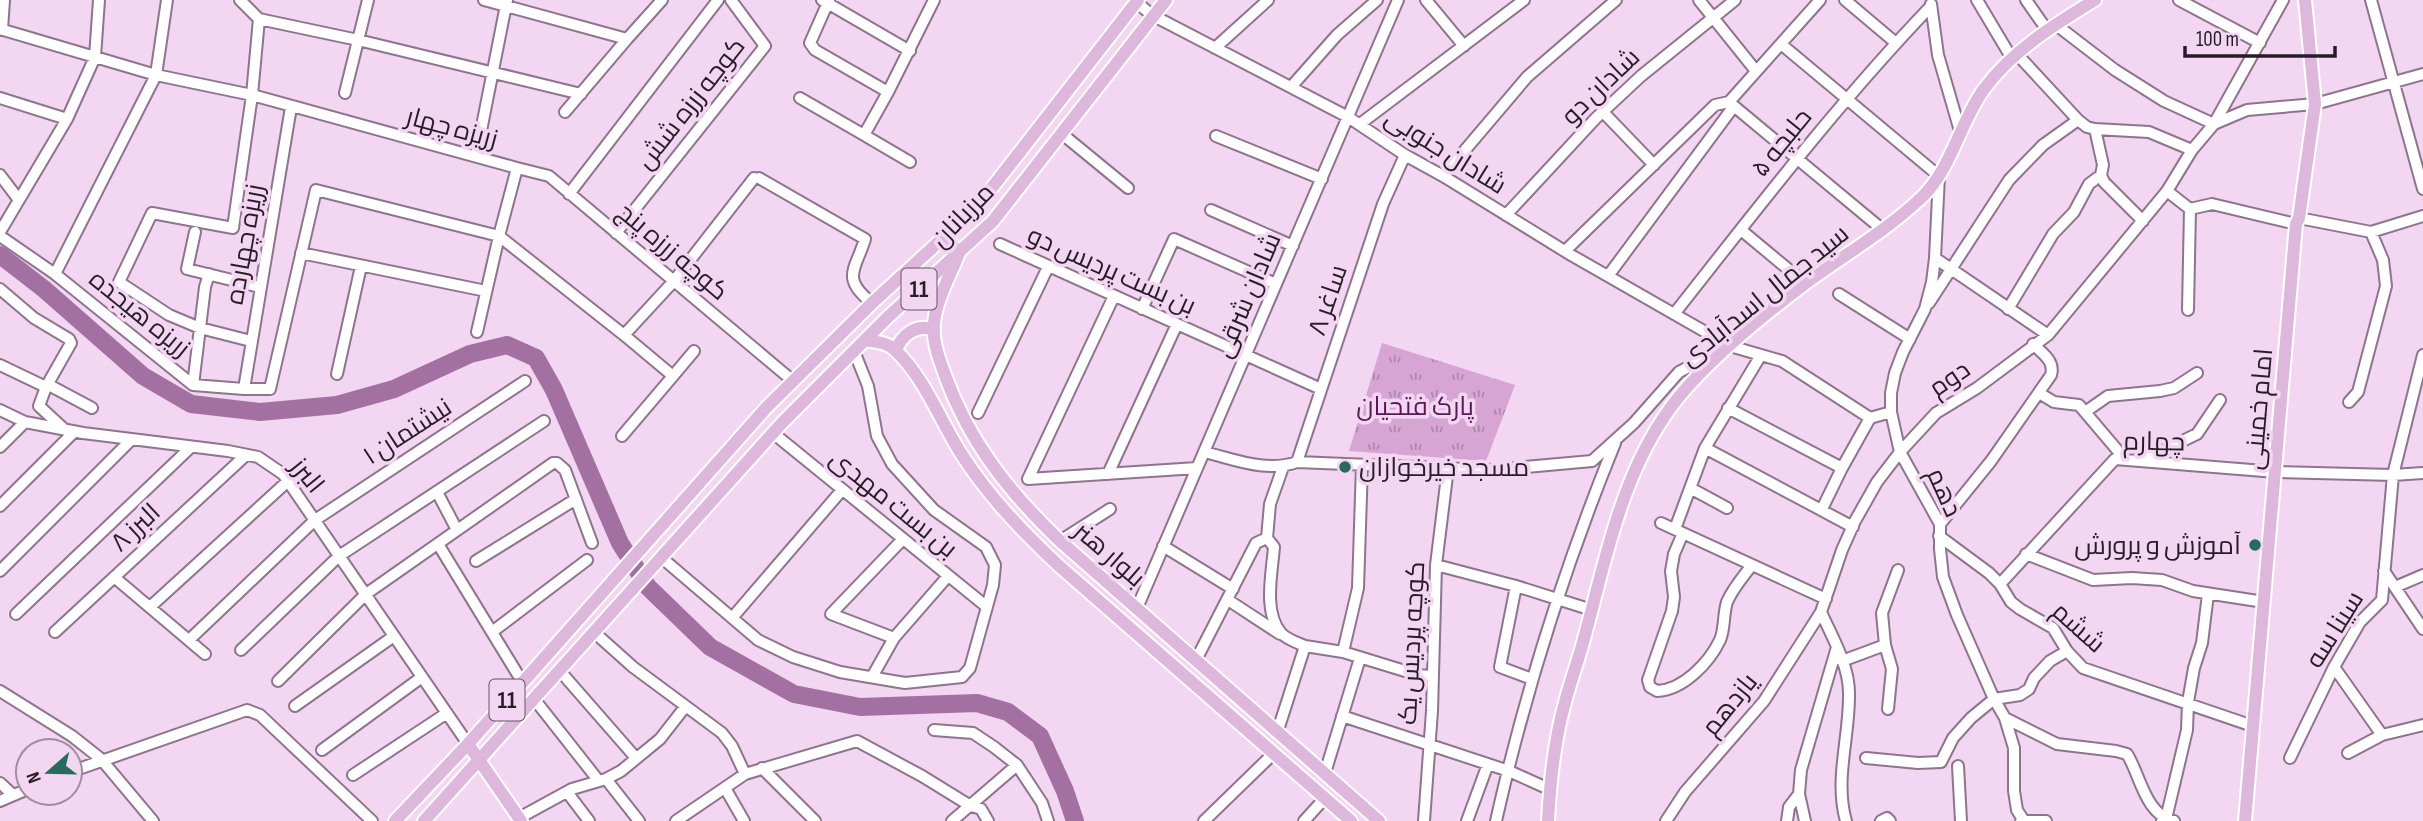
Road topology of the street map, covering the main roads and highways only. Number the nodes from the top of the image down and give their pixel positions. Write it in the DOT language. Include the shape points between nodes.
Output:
graph roads {
  1 [pos="1166,0"];
  2 [pos="2095,0"];
  3 [pos="1136,1"];
  4 [pos="2305,1"];
  5 [pos="945,236"];
  6 [pos="959,253"];
  7 [pos="934,330"];
  8 [pos="864,340"];
  9 [pos="896,351"];
  10 [pos="1137,608"];
  11 [pos="1124,622"];
  12 [pos="468,744"];
  13 [pos="480,761"];
  14 [pos="520,819"];
  15 [pos="395,821"];
  16 [pos="424,821"];
  17 [pos="1351,821"];
  18 [pos="1379,821"];
  19 [pos="1548,821"];
  20 [pos="2245,821"];
  1 -- 6 [label="main road, مرزبانان / 11" via="993,221"];
  2 -- 19 [label="main road, سید جمال اسدآبادی" via="2014,55 1984,89 1939,176 1923,197 1730,345 1689,385 1650,439 1622,500 1563,706"];
  3 -- 5 [label="main road, مرزبانان / 11" via="978,207"];
  4 -- 20 [label="main road, امام خمینی" via="2315,104 2298,221"];
  5 -- 6 [label="main road"];
  5 -- 12 [label="main road, مرزبانان / 11" via="793,381"];
  6 -- 7 [label="main road, بلوار هنر"];
  6 -- 8 [label="main road, مرزبانان / 11"];
  7 -- 9 [label="main road" via="926,327 909,332"];
  7 -- 10 [label="main road, بلوار هنر" via="958,412 978,445 1026,508"];
  8 -- 9 [label="main road" via="881,342"];
  8 -- 13 [label="main road, مرزبانان / 11" via="773,433"];
  9 -- 11 [label="main road, بلوار هنر" via="962,455 1012,521"];
  10 -- 11 [label="main road"];
  10 -- 18 [label="main road, بلوار هنر"];
  11 -- 17 [label="main road, بلوار هنر"];
  12 -- 13 [label="main road"];
  12 -- 15 [label="main road, 11"];
  13 -- 14 [label="main road"];
  13 -- 16 [label="main road, 11"];
}
